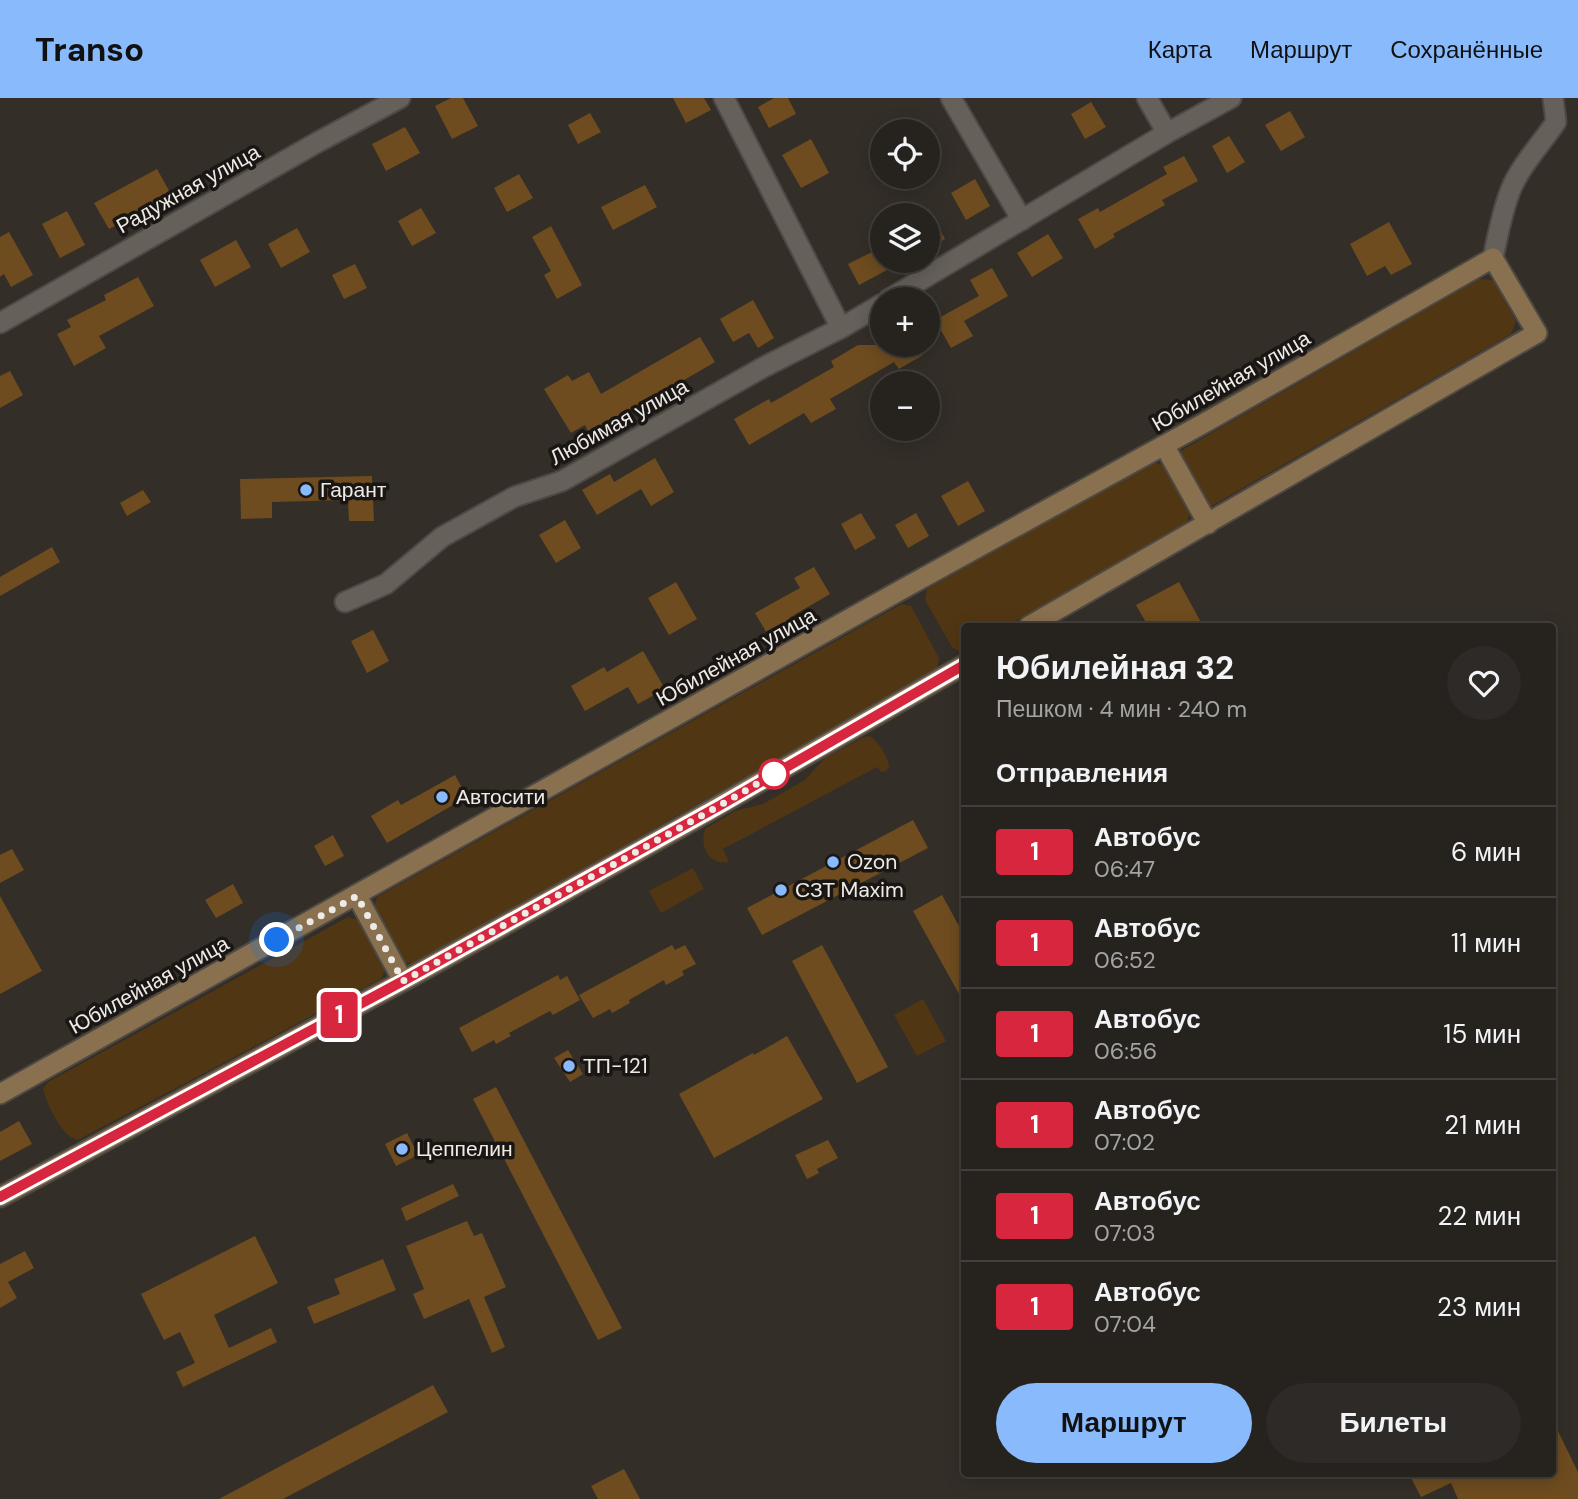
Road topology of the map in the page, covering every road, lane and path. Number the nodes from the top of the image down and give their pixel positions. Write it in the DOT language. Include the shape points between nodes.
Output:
graph roads {
  1 [pos="400,98"];
  2 [pos="724,98"];
  3 [pos="951,98"];
  4 [pos="1147,98"];
  5 [pos="1231,98"];
  6 [pos="1553,98"];
  7 [pos="1167,133"];
  8 [pos="1022,220"];
  9 [pos="1493,258"];
  10 [pos="909,287"];
  11 [pos="870,311"];
  12 [pos="0,323"];
  13 [pos="841,328"];
  14 [pos="1164,445"];
  15 [pos="1208,524"];
  16 [pos="345,602"];
  17 [pos="1035,623"];
  18 [pos="961,667"];
  19 [pos="357,896"];
  20 [pos="403,981"];
  21 [pos="0,1094"];
  22 [pos="0,1198"];
  1 -- 12 [label="street, Радужная улица"];
  2 -- 13 [label="street"];
  3 -- 8 [label="street"];
  4 -- 7 [label="street"];
  5 -- 7 [label="street"];
  6 -- 9 [label="street" via="1556,122 1511,190"];
  7 -- 8 [label="street"];
  8 -- 10 [label="street"];
  9 -- 14 [label="main road, Юбилейная улица"];
  9 -- 15 [label="main road" via="1537,333"];
  11 -- 13 [label="street, Любимая улица"];
  13 -- 16 [label="street, Любимая улица" via="562,481 514,496 442,537 386,584"];
  14 -- 15 [label="main road"];
  14 -- 19 [label="main road, Юбилейная улица"];
  15 -- 17 [label="main road"];
  18 -- 20 [label="main road"];
  19 -- 20 [label="main road"];
  19 -- 21 [label="main road, Юбилейная улица"];
  20 -- 22 [label="main road"];
}
